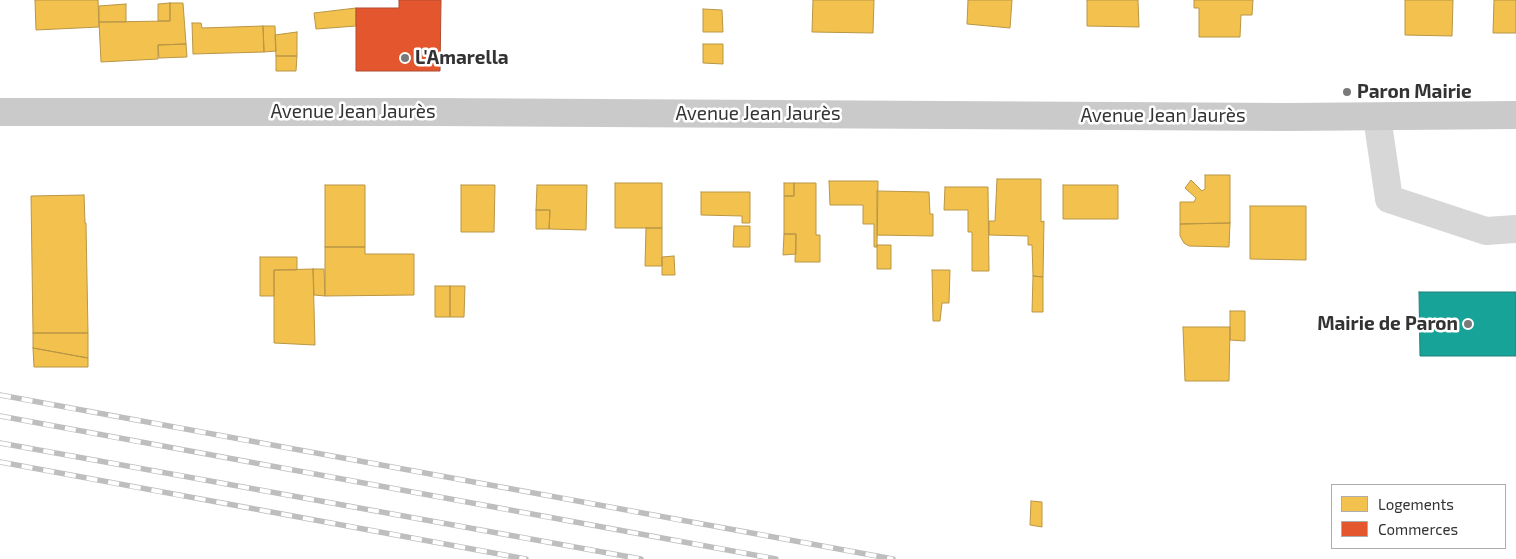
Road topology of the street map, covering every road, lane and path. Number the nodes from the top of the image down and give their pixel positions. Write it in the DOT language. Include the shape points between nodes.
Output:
graph roads {
  1 [pos="0,112"];
  2 [pos="1516,115"];
  3 [pos="1377,116"];
  4 [pos="1516,229"];
  1 -- 3 [label="main road, Avenue Jean Jaurès"];
  2 -- 3 [label="main road, Avenue Jean Jaurès"];
  3 -- 4 [label="lane" via="1389,199 1486,231"];
}
